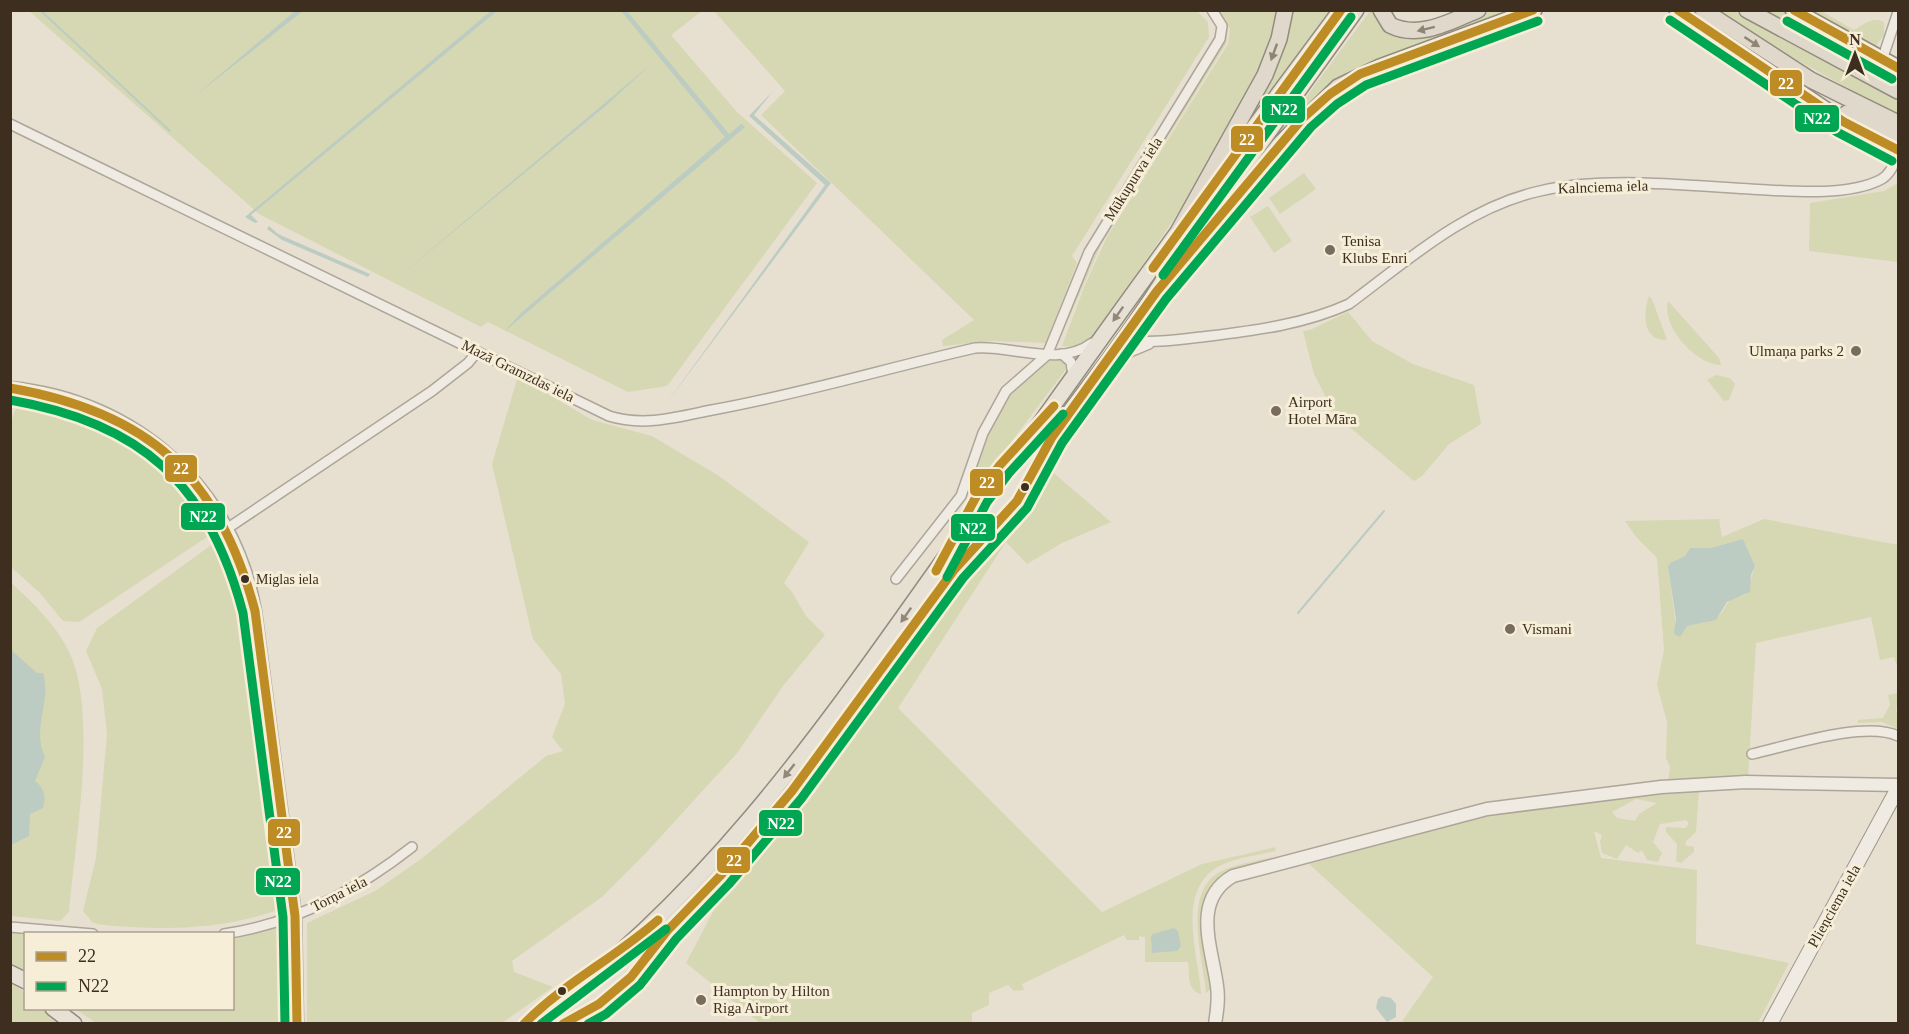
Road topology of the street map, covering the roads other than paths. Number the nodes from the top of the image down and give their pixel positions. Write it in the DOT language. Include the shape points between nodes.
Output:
graph roads {
  1 [pos="1212,10"];
  2 [pos="1285,10"];
  3 [pos="1341,10"];
  4 [pos="1356,10"];
  5 [pos="1381,10"];
  6 [pos="1479,10"];
  7 [pos="1534,10"];
  8 [pos="1677,10"];
  9 [pos="1703,10"];
  10 [pos="1747,10"];
  11 [pos="1793,10"];
  12 [pos="1899,12"];
  13 [pos="1828,32"];
  14 [pos="1882,60"];
  15 [pos="1899,68"];
  16 [pos="1797,89"];
  17 [pos="1899,91"];
  18 [pos="1899,123"];
  19 [pos="10,124"];
  20 [pos="1899,136"];
  21 [pos="1899,150"];
  22 [pos="1899,155"];
  23 [pos="1179,230"];
  24 [pos="1157,291"];
  25 [pos="1128,330"];
  26 [pos="1102,336"];
  27 [pos="1152,343"];
  28 [pos="477,352"];
  29 [pos="1047,354"];
  30 [pos="1062,354"];
  31 [pos="1092,380"];
  32 [pos="1073,381"];
  33 [pos="12,392"];
  34 [pos="228,528"];
  35 [pos="896,579"];
  36 [pos="1899,736"];
  37 [pos="1752,754"];
  38 [pos="1899,787"];
  39 [pos="412,847"];
  40 [pos="295,915"];
  41 [pos="10,927"];
  42 [pos="79,932"];
  43 [pos="228,932"];
  44 [pos="55,1010"];
  45 [pos="71,1010"];
  46 [pos="74,1023"];
  47 [pos="88,1023"];
  48 [pos="297,1023"];
  49 [pos="531,1023"];
  50 [pos="555,1023"];
  51 [pos="1215,1023"];
  52 [pos="1770,1023"];
  1 -- 29 [label="street, Mūkupurva iela" via="1222,26 1220,39 1095,242"];
  2 -- 23 [label="highway, one-way" via="1266,75"];
  3 -- 23 [label="main road"];
  4 -- 24 [label="main road"];
  6 -- 5 [label="highway, one-way" via="1414,32 1390,25"];
  7 -- 24 [label="highway" via="1380,67 1338,87 1281,143"];
  8 -- 16 [label="highway"];
  9 -- 18 [label="highway, one-way" via="1811,80"];
  10 -- 17 [label="highway"];
  11 -- 13 [label="highway"];
  12 -- 14 [label="street"];
  13 -- 14 [label="highway"];
  13 -- 17 [label="highway"];
  14 -- 15 [label="highway"];
  16 -- 20 [label="highway"];
  16 -- 21 [label="highway" via="1844,122"];
  19 -- 28 [label="street, Mazā Gramzdas iela"];
  22 -- 27 [label="street, Kalnciema iela" via="1878,181 1817,192 1628,185 1572,185 1540,191 1515,198 1454,227 1349,304 1331,312 1265,329"];
  23 -- 26 [label="main road, one-way"];
  24 -- 25 [label="main road"];
  25 -- 27 [label="street" via="1132,341"];
  25 -- 31 [label="main road"];
  26 -- 30 [label="street, Mazā Gramzdas iela" via="1082,350"];
  26 -- 32 [label="main road"];
  27 -- 31 [label="street, Kalnciema iela" via="1130,352"];
  28 -- 29 [label="street, Mazā Gramzdas iela" via="609,416 637,423 762,401 975,348"];
  28 -- 34 [label="street" via="432,391"];
  29 -- 30 [label="street, Mazā Gramzdas iela"];
  29 -- 35 [label="street" via="1006,391 983,433 961,496"];
  30 -- 32 [label="street" via="1071,362"];
  31 -- 50 [label="main road" via="792,790 720,876 667,931 592,997"];
  32 -- 49 [label="main road, one-way" via="840,706 748,821 678,900 635,941 583,986"];
  33 -- 34 [label="street" via="68,398 131,426 163,449 187,474"];
  34 -- 40 [label="street" via="246,571 254,604"];
  36 -- 37 [label="street" via="1862,730"];
  38 -- 51 [label="street" via="1746,782 1661,788 1487,810 1233,876 1214,893 1206,915 1218,988"];
  38 -- 52 [label="main road, Plieņciema iela"];
  39 -- 40 [label="street, Torņa iela" via="365,882"];
  40 -- 43 [label="street, Torņa iela"];
  40 -- 48 [label="street"];
  41 -- 42 [label="street"];
  44 -- 46 [label="main road"];
  45 -- 47 [label="main road"];
}
